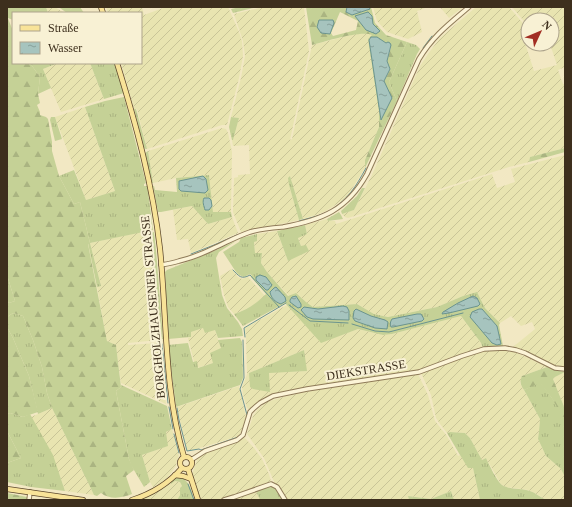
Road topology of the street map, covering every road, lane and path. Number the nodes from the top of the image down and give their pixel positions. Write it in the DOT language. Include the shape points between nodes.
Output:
graph roads {
  1 [pos="469,7"];
  2 [pos="117,64"];
  3 [pos="161,265"];
  4 [pos="565,369"];
  5 [pos="184,457"];
  6 [pos="191,460"];
  7 [pos="182,468"];
  8 [pos="188,469"];
  9 [pos="175,475"];
  10 [pos="191,479"];
  11 [pos="7,489"];
  12 [pos="30,492"];
  13 [pos="29,500"];
  14 [pos="83,500"];
  15 [pos="132,500"];
  16 [pos="198,500"];
  17 [pos="224,500"];
  18 [pos="285,500"];
  1 -- 3 [label="street" via="442,30 424,51 361,185 345,203 318,218 250,232 190,258"];
  2 -- 3 [label="main road, BORGHOLZHAUSENER STRASSE" via="148,178 158,231"];
  3 -- 5 [label="main road, BORGHOLZHAUSENER STRASSE" via="169,380"];
  4 -- 6 [label="street, DIEKSTRASSE" via="554,368 516,350 484,349 419,372 276,395 260,403 250,412 241,437 205,451"];
  5 -- 6 [label="main road"];
  5 -- 7 [label="main road" via="180,462"];
  6 -- 8 [label="main road" via="192,465"];
  7 -- 8 [label="main road"];
  7 -- 9 [label="main road"];
  8 -- 10 [label="main road"];
  9 -- 10 [label="main road"];
  9 -- 15 [label="main road" via="164,484"];
  10 -- 16 [label="main road"];
  11 -- 12 [label="main road"];
  12 -- 13 [label="street"];
  12 -- 14 [label="main road"];
  17 -- 18 [label="street" via="269,484 277,487"];
}
